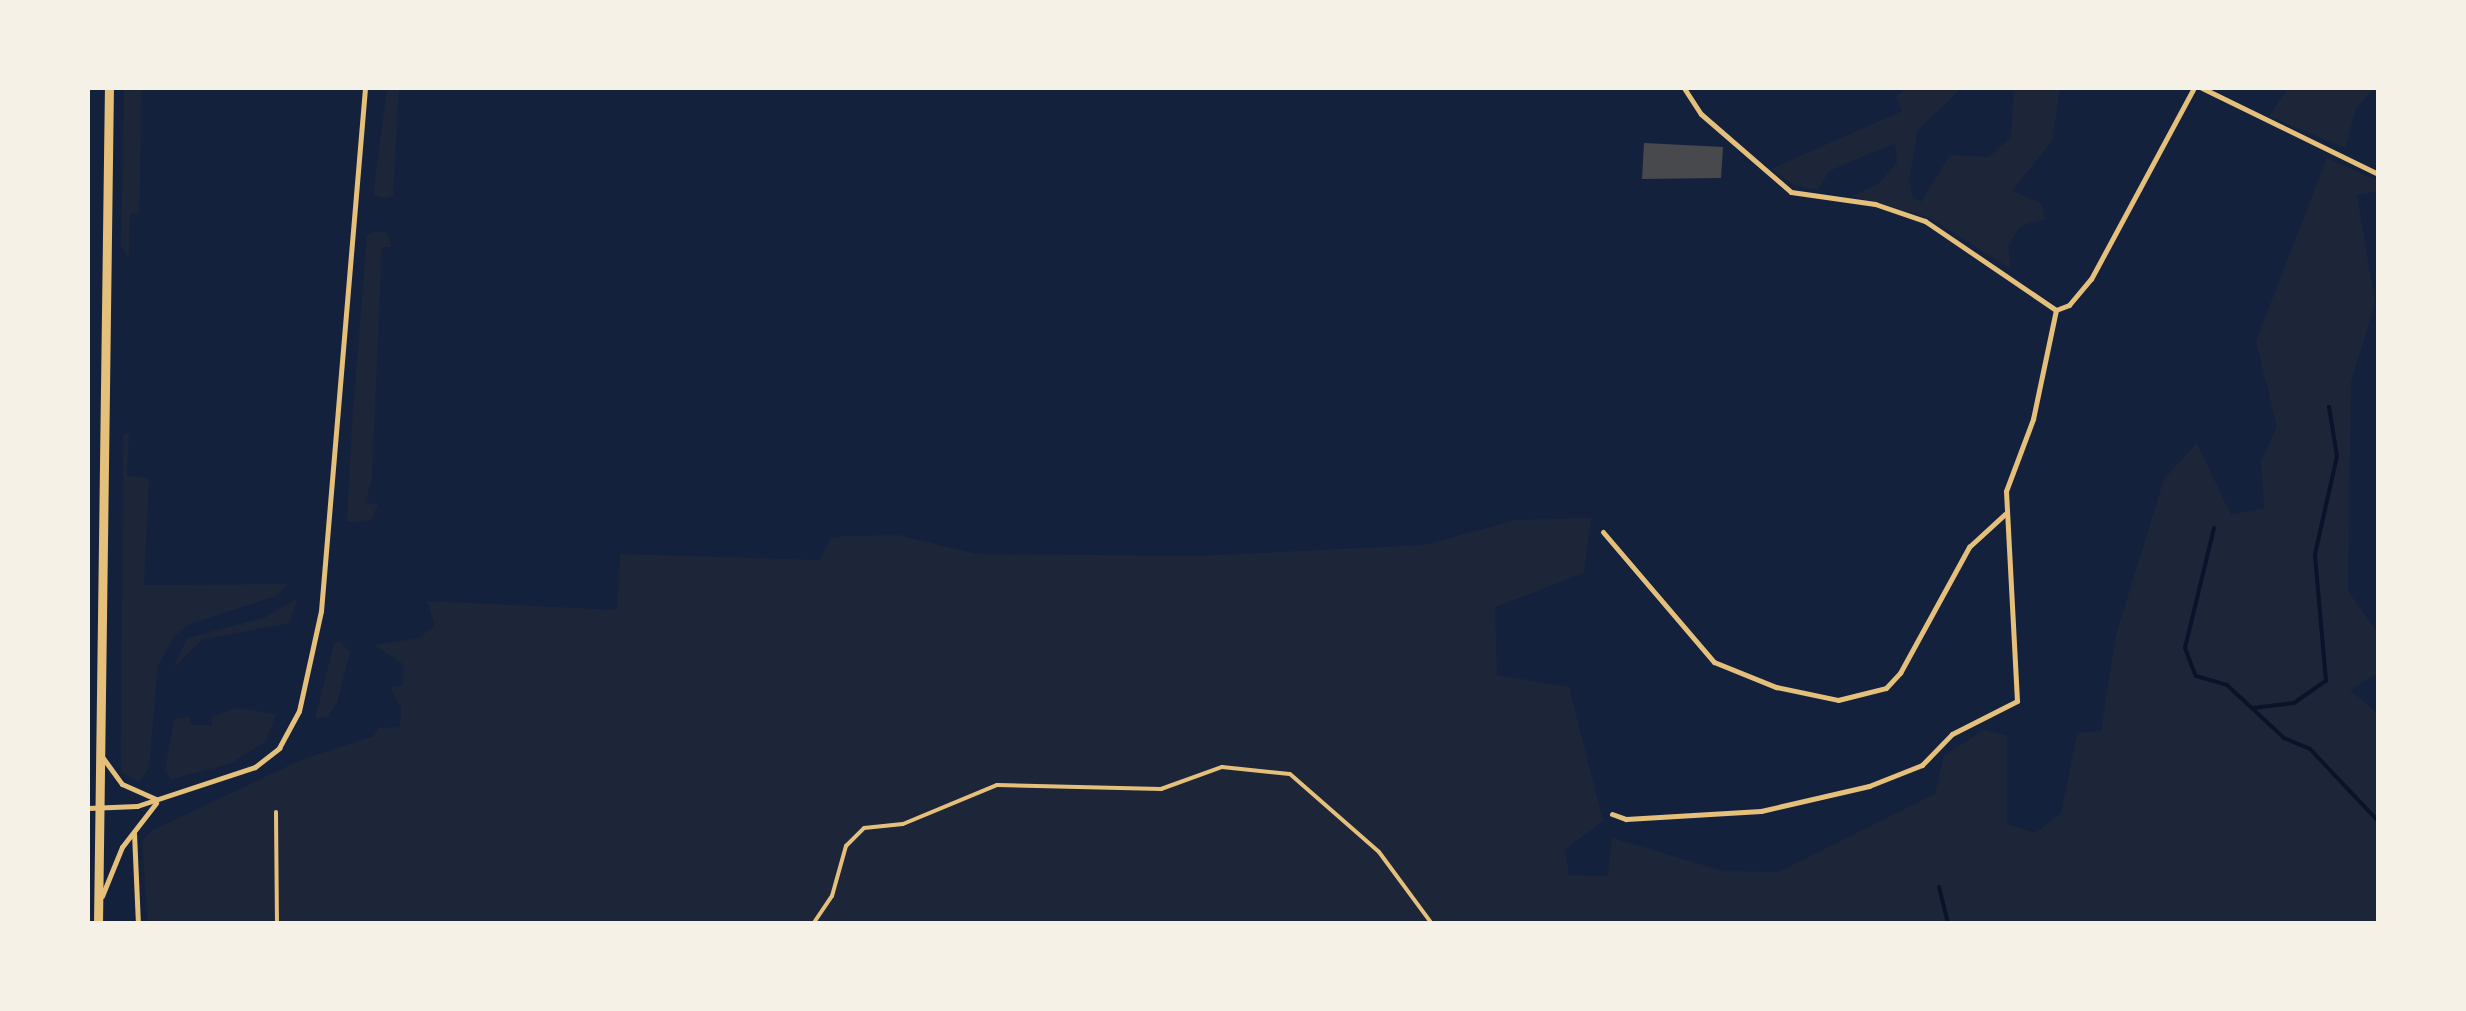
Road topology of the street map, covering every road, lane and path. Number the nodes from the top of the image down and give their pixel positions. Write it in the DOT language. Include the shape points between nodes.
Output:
graph roads {
  1 [pos="109,88"];
  2 [pos="365,88"];
  3 [pos="1684,88"];
  4 [pos="2194,88"];
  5 [pos="2202,88"];
  6 [pos="2378,174"];
  7 [pos="2056,310"];
  8 [pos="2005,514"];
  9 [pos="1603,532"];
  10 [pos="97,748"];
  11 [pos="159,800"];
  12 [pos="92,808"];
  13 [pos="276,812"];
  14 [pos="1612,814"];
  15 [pos="134,830"];
  16 [pos="98,908"];
  17 [pos="98,924"];
  18 [pos="138,924"];
  19 [pos="277,924"];
  20 [pos="813,924"];
  21 [pos="1432,924"];
  1 -- 10 [label="main road"];
  2 -- 11 [label="street" via="321,611 299,711 278,748 256,766"];
  3 -- 7 [label="street" via="1701,114 1781,186 1925,221"];
  4 -- 7 [label="street" via="2092,278 2070,305"];
  5 -- 6 [label="street"];
  7 -- 8 [label="street" via="2054,340 2006,491"];
  8 -- 9 [label="street" via="1969,546 1886,688 1838,700 1776,688 1714,662"];
  8 -- 14 [label="street" via="2017,701 1952,734 1922,765 1855,789 1762,811 1626,819"];
  10 -- 11 [label="street" via="122,784"];
  10 -- 12 [label="main road"];
  11 -- 12 [label="street"];
  11 -- 15 [label="street"];
  12 -- 16 [label="main road"];
  13 -- 19 [label="street"];
  15 -- 16 [label="street" via="109,871"];
  15 -- 18 [label="street"];
  16 -- 17 [label="main road"];
  20 -- 21 [label="street" via="832,896 846,846 864,828 903,824 997,785 1160,789 1222,767 1290,774 1379,852"];
}
